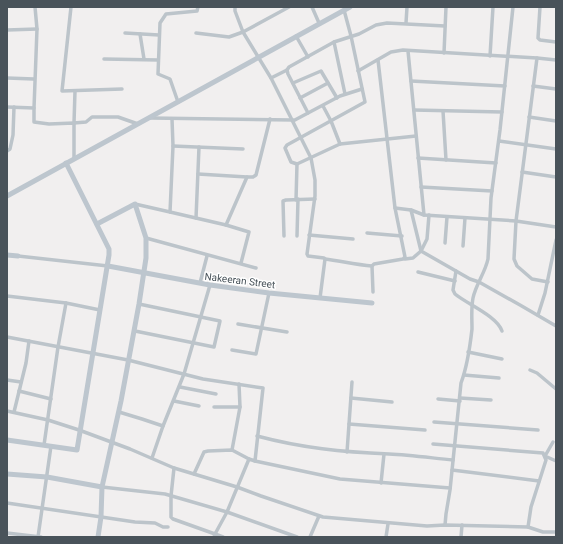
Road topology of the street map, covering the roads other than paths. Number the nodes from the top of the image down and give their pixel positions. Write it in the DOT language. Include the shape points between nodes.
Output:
graph roads {
  1 [pos="35,7"];
  2 [pos="70,7"];
  3 [pos="198,7"];
  4 [pos="235,7"];
  5 [pos="289,7"];
  6 [pos="312,7"];
  7 [pos="350,7"];
  8 [pos="407,7"];
  9 [pos="446,7"];
  10 [pos="493,7"];
  11 [pos="513,7"];
  12 [pos="540,7"];
  13 [pos="344,10"];
  14 [pos="319,23"];
  15 [pos="406,23"];
  16 [pos="445,26"];
  17 [pos="37,29"];
  18 [pos="7,30"];
  19 [pos="243,32"];
  20 [pos="126,33"];
  21 [pos="140,34"];
  22 [pos="196,34"];
  23 [pos="159,35"];
  24 [pos="296,36"];
  25 [pos="351,36"];
  26 [pos="334,42"];
  27 [pos="556,42"];
  28 [pos="408,51"];
  29 [pos="444,53"];
  30 [pos="258,56"];
  31 [pos="490,56"];
  32 [pos="508,56"];
  33 [pos="308,57"];
  34 [pos="537,58"];
  35 [pos="104,59"];
  36 [pos="144,59"];
  37 [pos="158,60"];
  38 [pos="378,60"];
  39 [pos="556,60"];
  40 [pos="287,70"];
  41 [pos="358,71"];
  42 [pos="7,78"];
  43 [pos="34,78"];
  44 [pos="271,78"];
  45 [pos="411,81"];
  46 [pos="293,83"];
  47 [pos="328,84"];
  48 [pos="505,86"];
  49 [pos="533,86"];
  50 [pos="122,88"];
  51 [pos="362,89"];
  52 [pos="556,89"];
  53 [pos="74,91"];
  54 [pos="345,94"];
  55 [pos="300,98"];
  56 [pos="336,98"];
  57 [pos="178,102"];
  58 [pos="323,106"];
  59 [pos="7,107"];
  60 [pos="14,107"];
  61 [pos="34,108"];
  62 [pos="414,110"];
  63 [pos="443,110"];
  64 [pos="502,112"];
  65 [pos="308,113"];
  66 [pos="529,116"];
  67 [pos="149,118"];
  68 [pos="172,119"];
  69 [pos="270,119"];
  70 [pos="293,120"];
  71 [pos="331,121"];
  72 [pos="556,121"];
  73 [pos="74,123"];
  74 [pos="138,124"];
  75 [pos="416,136"];
  76 [pos="301,138"];
  77 [pos="388,139"];
  78 [pos="499,141"];
  79 [pos="340,144"];
  80 [pos="525,144"];
  81 [pos="173,146"];
  82 [pos="199,147"];
  83 [pos="243,148"];
  84 [pos="556,148"];
  85 [pos="7,151"];
  86 [pos="310,158"];
  87 [pos="418,158"];
  88 [pos="74,159"];
  89 [pos="446,160"];
  90 [pos="66,163"];
  91 [pos="496,163"];
  92 [pos="297,164"];
  93 [pos="522,172"];
  94 [pos="198,174"];
  95 [pos="247,177"];
  96 [pos="556,177"];
  97 [pos="421,187"];
  98 [pos="492,191"];
  99 [pos="7,196"];
  100 [pos="315,199"];
  101 [pos="297,200"];
  102 [pos="135,204"];
  103 [pos="395,208"];
  104 [pos="411,210"];
  105 [pos="170,212"];
  106 [pos="424,215"];
  107 [pos="429,215"];
  108 [pos="447,217"];
  109 [pos="196,218"];
  110 [pos="465,218"];
  111 [pos="490,219"];
  112 [pos="516,221"];
  113 [pos="97,224"];
  114 [pos="226,225"];
  115 [pos="556,227"];
  116 [pos="367,233"];
  117 [pos="309,235"];
  118 [pos="284,236"];
  119 [pos="297,236"];
  120 [pos="402,236"];
  121 [pos="146,238"];
  122 [pos="353,239"];
  123 [pos="556,240"];
  124 [pos="445,243"];
  125 [pos="463,246"];
  126 [pos="421,251"];
  127 [pos="7,255"];
  128 [pos="18,256"];
  129 [pos="207,256"];
  130 [pos="405,259"];
  131 [pos="325,260"];
  132 [pos="241,263"];
  133 [pos="108,266"];
  134 [pos="372,266"];
  135 [pos="256,268"];
  136 [pos="456,271"];
  137 [pos="418,272"];
  138 [pos="144,273"];
  139 [pos="455,281"];
  140 [pos="479,282"];
  141 [pos="548,282"];
  142 [pos="200,284"];
  143 [pos="210,285"];
  144 [pos="373,292"];
  145 [pos="270,293"];
  146 [pos="7,296"];
  147 [pos="320,298"];
  148 [pos="372,302"];
  149 [pos="66,303"];
  150 [pos="139,304"];
  151 [pos="472,306"];
  152 [pos="100,310"];
  153 [pos="538,315"];
  154 [pos="201,317"];
  155 [pos="238,324"];
  156 [pos="556,326"];
  157 [pos="262,328"];
  158 [pos="135,330"];
  159 [pos="502,331"];
  160 [pos="287,332"];
  161 [pos="7,337"];
  162 [pos="29,341"];
  163 [pos="194,343"];
  164 [pos="58,347"];
  165 [pos="232,350"];
  166 [pos="468,352"];
  167 [pos="92,354"];
  168 [pos="502,359"];
  169 [pos="128,360"];
  170 [pos="530,370"];
  171 [pos="184,374"];
  172 [pos="464,375"];
  173 [pos="499,378"];
  174 [pos="7,380"];
  175 [pos="21,382"];
  176 [pos="352,382"];
  177 [pos="239,384"];
  178 [pos="180,388"];
  179 [pos="556,390"];
  180 [pos="19,391"];
  181 [pos="216,394"];
  182 [pos="351,398"];
  183 [pos="51,399"];
  184 [pos="438,399"];
  185 [pos="460,400"];
  186 [pos="491,400"];
  187 [pos="174,401"];
  188 [pos="392,402"];
  189 [pos="199,406"];
  190 [pos="214,406"];
  191 [pos="240,407"];
  192 [pos="7,411"];
  193 [pos="14,412"];
  194 [pos="119,412"];
  195 [pos="48,420"];
  196 [pos="434,422"];
  197 [pos="457,423"];
  198 [pos="349,424"];
  199 [pos="163,426"];
  200 [pos="79,430"];
  201 [pos="425,430"];
  202 [pos="538,430"];
  203 [pos="257,436"];
  204 [pos="7,440"];
  205 [pos="553,442"];
  206 [pos="112,443"];
  207 [pos="433,444"];
  208 [pos="44,445"];
  209 [pos="51,446"];
  210 [pos="455,446"];
  211 [pos="232,450"];
  212 [pos="348,452"];
  213 [pos="384,454"];
  214 [pos="545,456"];
  215 [pos="152,458"];
  216 [pos="248,459"];
  217 [pos="453,460"];
  218 [pos="255,461"];
  219 [pos="556,462"];
  220 [pos="174,468"];
  221 [pos="452,470"];
  222 [pos="7,474"];
  223 [pos="194,474"];
  224 [pos="47,477"];
  225 [pos="539,482"];
  226 [pos="381,483"];
  227 [pos="102,487"];
  228 [pos="237,487"];
  229 [pos="450,488"];
  230 [pos="171,496"];
  231 [pos="7,503"];
  232 [pos="42,509"];
  233 [pos="227,512"];
  234 [pos="319,516"];
  235 [pos="101,517"];
  236 [pos="388,524"];
  237 [pos="445,525"];
  238 [pos="462,525"];
  239 [pos="528,527"];
  240 [pos="168,528"];
  241 [pos="556,532"];
  242 [pos="7,533"];
  243 [pos="215,536"];
  244 [pos="38,537"];
  245 [pos="41,537"];
  246 [pos="98,537"];
  247 [pos="223,537"];
  248 [pos="297,537"];
  249 [pos="310,537"];
  250 [pos="386,537"];
  251 [pos="462,537"];
  1 -- 17 [label="street"];
  2 -- 53 [label="street" via="62,91"];
  3 -- 23 [label="street" via="197,11 166,14 160,23"];
  4 -- 19 [label="street"];
  5 -- 19 [label="street"];
  6 -- 14 [label="street"];
  7 -- 13 [label="street"];
  8 -- 15 [label="street"];
  9 -- 16 [label="street"];
  10 -- 31 [label="street"];
  11 -- 32 [label="street"];
  12 -- 27 [label="street" via="538,38"];
  13 -- 14 [label="street"];
  13 -- 25 [label="street"];
  14 -- 24 [label="street"];
  15 -- 16 [label="street"];
  15 -- 25 [label="street" via="376,25"];
  16 -- 29 [label="street"];
  17 -- 18 [label="street"];
  17 -- 43 [label="street"];
  19 -- 22 [label="street" via="225,38"];
  19 -- 30 [label="street"];
  20 -- 21 [label="street"];
  21 -- 23 [label="street"];
  21 -- 36 [label="street"];
  23 -- 37 [label="street"];
  24 -- 30 [label="street"];
  24 -- 33 [label="street"];
  25 -- 26 [label="street"];
  25 -- 41 [label="street"];
  26 -- 33 [label="street"];
  26 -- 54 [label="street"];
  28 -- 29 [label="street"];
  28 -- 38 [label="street" via="391,52"];
  28 -- 45 [label="street"];
  29 -- 31 [label="street"];
  30 -- 44 [label="street"];
  30 -- 57 [label="street"];
  31 -- 32 [label="street"];
  32 -- 34 [label="street"];
  32 -- 48 [label="street"];
  33 -- 40 [label="street"];
  34 -- 39 [label="street"];
  34 -- 49 [label="street"];
  35 -- 36 [label="street"];
  36 -- 37 [label="street"];
  37 -- 57 [label="street" via="158,74 170,79"];
  38 -- 41 [label="street"];
  38 -- 77 [label="street"];
  40 -- 44 [label="street"];
  40 -- 46 [label="street"];
  41 -- 51 [label="street"];
  42 -- 43 [label="street"];
  43 -- 61 [label="street"];
  44 -- 70 [label="street"];
  45 -- 48 [label="street"];
  45 -- 62 [label="street"];
  46 -- 47 [label="street" via="321,71"];
  46 -- 55 [label="street"];
  47 -- 55 [label="street"];
  47 -- 56 [label="street"];
  48 -- 64 [label="street"];
  49 -- 52 [label="street"];
  49 -- 66 [label="street"];
  50 -- 53 [label="street"];
  51 -- 54 [label="street"];
  51 -- 71 [label="street" via="365,102"];
  53 -- 73 [label="street"];
  54 -- 56 [label="street"];
  55 -- 65 [label="street"];
  56 -- 58 [label="street"];
  57 -- 67 [label="street"];
  58 -- 65 [label="street"];
  58 -- 71 [label="street"];
  59 -- 60 [label="street"];
  60 -- 61 [label="street"];
  60 -- 85 [label="street" via="13,135 10,149"];
  61 -- 73 [label="street" via="34,122"];
  62 -- 63 [label="street"];
  62 -- 75 [label="street"];
  63 -- 64 [label="street"];
  63 -- 89 [label="street"];
  64 -- 78 [label="street"];
  65 -- 70 [label="street"];
  66 -- 72 [label="street"];
  66 -- 80 [label="street"];
  67 -- 68 [label="street"];
  67 -- 74 [label="street"];
  68 -- 69 [label="street"];
  68 -- 81 [label="street"];
  69 -- 70 [label="street"];
  69 -- 95 [label="street" via="256,175 253,178"];
  70 -- 76 [label="street"];
  71 -- 76 [label="street"];
  71 -- 79 [label="street"];
  73 -- 74 [label="street" via="86,122 92,116 118,117"];
  73 -- 88 [label="street"];
  74 -- 88 [label="street"];
  75 -- 77 [label="street"];
  75 -- 87 [label="street"];
  76 -- 86 [label="street"];
  76 -- 92 [label="street" via="285,146 291,162"];
  77 -- 79 [label="street"];
  77 -- 103 [label="street"];
  78 -- 80 [label="street"];
  78 -- 91 [label="street"];
  79 -- 86 [label="street"];
  80 -- 84 [label="street"];
  80 -- 93 [label="street"];
  81 -- 82 [label="street"];
  81 -- 105 [label="street"];
  82 -- 83 [label="street"];
  82 -- 94 [label="street"];
  86 -- 92 [label="street"];
  86 -- 100 [label="street" via="315,180"];
  87 -- 89 [label="street"];
  87 -- 97 [label="street"];
  88 -- 90 [label="street"];
  89 -- 91 [label="street"];
  90 -- 99 [label="street"];
  90 -- 113 [label="street"];
  91 -- 98 [label="street"];
  92 -- 101 [label="street"];
  93 -- 96 [label="street"];
  93 -- 112 [label="street"];
  94 -- 95 [label="street"];
  94 -- 109 [label="street"];
  95 -- 114 [label="street"];
  97 -- 98 [label="street"];
  97 -- 106 [label="street"];
  98 -- 111 [label="street"];
  100 -- 101 [label="street"];
  100 -- 117 [label="street"];
  101 -- 118 [label="street" via="283,201"];
  101 -- 119 [label="street"];
  102 -- 105 [label="street"];
  102 -- 113 [label="street"];
  102 -- 121 [label="street"];
  103 -- 104 [label="street"];
  103 -- 120 [label="street"];
  104 -- 106 [label="street"];
  104 -- 126 [label="street"];
  105 -- 109 [label="street"];
  106 -- 107 [label="street"];
  107 -- 108 [label="street"];
  107 -- 126 [label="street" via="427,238"];
  108 -- 110 [label="street"];
  108 -- 124 [label="street"];
  109 -- 114 [label="street"];
  110 -- 111 [label="street"];
  110 -- 125 [label="street"];
  111 -- 112 [label="street"];
  111 -- 140 [label="street" via="486,268"];
  112 -- 115 [label="street"];
  112 -- 141 [label="street" via="515,263 532,279"];
  113 -- 133 [label="street" via="109,249"];
  114 -- 132 [label="street" via="249,232"];
  116 -- 120 [label="street"];
  117 -- 122 [label="street"];
  117 -- 131 [label="street" via="308,256"];
  120 -- 130 [label="street"];
  121 -- 129 [label="street"];
  121 -- 138 [label="street"];
  123 -- 141 [label="street"];
  126 -- 130 [label="street" via="413,258"];
  126 -- 136 [label="street"];
  127 -- 128 [label="street"];
  128 -- 133 [label="street"];
  129 -- 132 [label="street"];
  129 -- 142 [label="street"];
  130 -- 134 [label="street"];
  131 -- 134 [label="street"];
  131 -- 147 [label="street"];
  132 -- 135 [label="street"];
  133 -- 138 [label="street, Nakeeran Street"];
  133 -- 152 [label="street"];
  134 -- 144 [label="street"];
  136 -- 139 [label="street"];
  136 -- 140 [label="street"];
  137 -- 139 [label="street"];
  138 -- 142 [label="street, Nakeeran Street"];
  138 -- 150 [label="street"];
  139 -- 151 [label="street" via="455,294"];
  140 -- 151 [label="street" via="474,291"];
  140 -- 153 [label="street"];
  141 -- 153 [label="street"];
  142 -- 143 [label="street, Nakeeran Street"];
  143 -- 145 [label="street, Nakeeran Street"];
  143 -- 154 [label="street"];
  145 -- 147 [label="street, Nakeeran Street"];
  145 -- 157 [label="street"];
  146 -- 149 [label="street"];
  147 -- 148 [label="street, Nakeeran Street"];
  149 -- 152 [label="street"];
  149 -- 164 [label="street"];
  150 -- 154 [label="street"];
  150 -- 158 [label="street"];
  151 -- 159 [label="street" via="492,319"];
  151 -- 166 [label="street" via="472,330"];
  152 -- 167 [label="street"];
  153 -- 156 [label="street"];
  154 -- 163 [label="street"];
  154 -- 163 [label="street" via="220,320 214,347"];
  155 -- 157 [label="street"];
  157 -- 160 [label="street"];
  157 -- 165 [label="street" via="256,354"];
  158 -- 163 [label="street"];
  158 -- 169 [label="street"];
  161 -- 162 [label="street"];
  162 -- 164 [label="street"];
  162 -- 175 [label="street"];
  163 -- 171 [label="street"];
  164 -- 167 [label="street"];
  164 -- 183 [label="street"];
  166 -- 168 [label="street"];
  166 -- 172 [label="street"];
  167 -- 169 [label="street"];
  167 -- 200 [label="street"];
  169 -- 171 [label="street"];
  169 -- 194 [label="street"];
  170 -- 179 [label="street"];
  171 -- 177 [label="street"];
  171 -- 178 [label="street"];
  172 -- 173 [label="street"];
  172 -- 185 [label="street"];
  174 -- 175 [label="street"];
  175 -- 180 [label="street"];
  176 -- 182 [label="street"];
  177 -- 191 [label="street"];
  177 -- 203 [label="street" via="263,388"];
  178 -- 181 [label="street"];
  178 -- 187 [label="street"];
  180 -- 183 [label="street"];
  180 -- 193 [label="street"];
  182 -- 188 [label="street"];
  182 -- 198 [label="street"];
  183 -- 195 [label="street"];
  184 -- 185 [label="street"];
  185 -- 186 [label="street"];
  185 -- 197 [label="street"];
  187 -- 189 [label="street"];
  187 -- 199 [label="street"];
  190 -- 191 [label="street"];
  191 -- 211 [label="street"];
  192 -- 193 [label="street"];
  193 -- 195 [label="street"];
  194 -- 199 [label="street"];
  194 -- 206 [label="street"];
  195 -- 200 [label="street"];
  195 -- 208 [label="street"];
  196 -- 197 [label="street"];
  197 -- 202 [label="street"];
  197 -- 210 [label="street"];
  198 -- 201 [label="street"];
  198 -- 212 [label="street"];
  199 -- 215 [label="street"];
  200 -- 206 [label="street"];
  200 -- 209 [label="street" via="77,450"];
  203 -- 212 [label="street" via="309,448"];
  203 -- 218 [label="street"];
  204 -- 208 [label="street"];
  205 -- 214 [label="street"];
  206 -- 215 [label="street"];
  206 -- 227 [label="street"];
  207 -- 210 [label="street"];
  208 -- 209 [label="street"];
  209 -- 224 [label="street"];
  210 -- 214 [label="street" via="540,452"];
  210 -- 217 [label="street"];
  211 -- 216 [label="street"];
  211 -- 223 [label="street" via="204,452"];
  212 -- 213 [label="street"];
  213 -- 217 [label="street"];
  213 -- 226 [label="street"];
  214 -- 219 [label="street"];
  214 -- 225 [label="street"];
  215 -- 220 [label="street"];
  216 -- 218 [label="street"];
  216 -- 228 [label="street"];
  217 -- 221 [label="street"];
  218 -- 226 [label="street" via="340,479"];
  220 -- 223 [label="street"];
  220 -- 230 [label="street"];
  221 -- 225 [label="street"];
  221 -- 229 [label="street"];
  222 -- 224 [label="street"];
  223 -- 228 [label="street"];
  224 -- 227 [label="street"];
  224 -- 232 [label="street"];
  225 -- 239 [label="street"];
  226 -- 229 [label="street"];
  227 -- 230 [label="street"];
  227 -- 235 [label="street"];
  228 -- 233 [label="street"];
  228 -- 234 [label="street"];
  229 -- 237 [label="street"];
  230 -- 233 [label="street"];
  230 -- 243 [label="street" via="172,519"];
  231 -- 232 [label="street"];
  232 -- 235 [label="street"];
  232 -- 244 [label="street"];
  233 -- 243 [label="street"];
  233 -- 248 [label="street"];
  234 -- 236 [label="street"];
  234 -- 249 [label="street"];
  235 -- 240 [label="street"];
  235 -- 246 [label="street"];
  236 -- 237 [label="street"];
  236 -- 250 [label="street"];
  237 -- 238 [label="street"];
  238 -- 239 [label="street"];
  238 -- 251 [label="street"];
  239 -- 241 [label="street" via="543,532"];
  242 -- 244 [label="street"];
  243 -- 247 [label="street"];
  244 -- 245 [label="street"];
}
